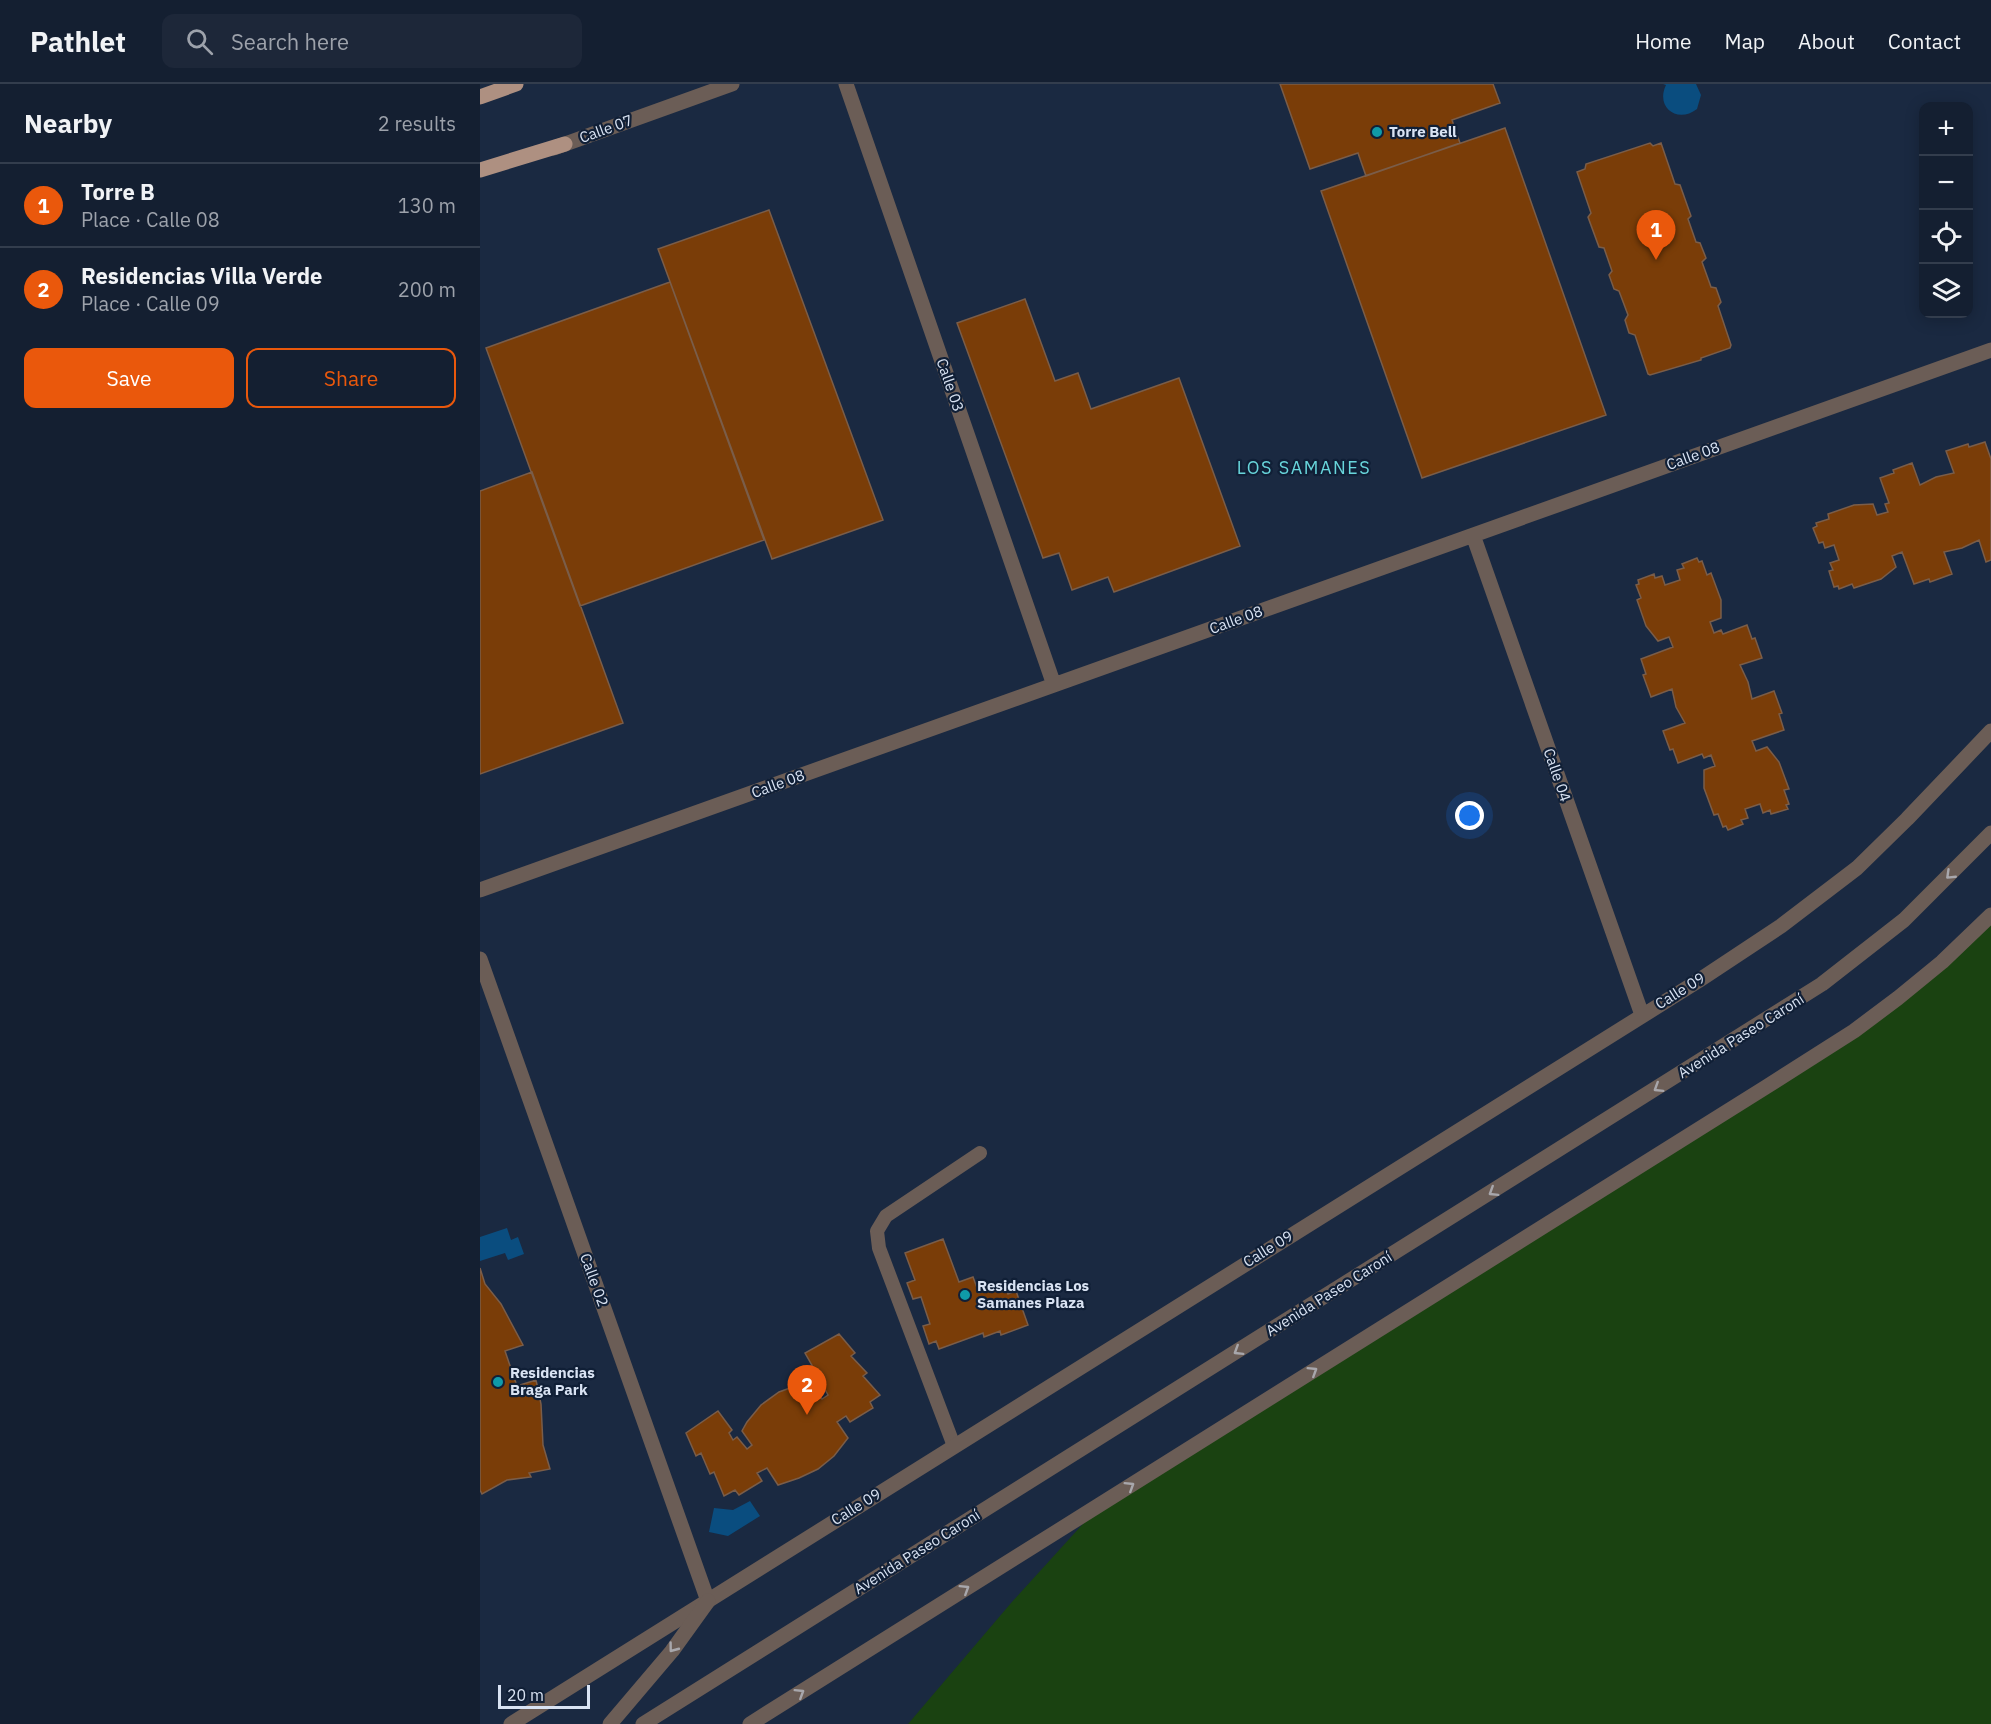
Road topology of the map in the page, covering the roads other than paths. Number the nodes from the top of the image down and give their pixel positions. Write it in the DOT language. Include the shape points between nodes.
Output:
graph roads {
  1 [pos="516,84"];
  2 [pos="732,84"];
  3 [pos="846,84"];
  4 [pos="480,97"];
  5 [pos="565,144"];
  6 [pos="480,170"];
  7 [pos="480,175"];
  8 [pos="1991,350"];
  9 [pos="1473,535"];
  10 [pos="1054,685"];
  11 [pos="1991,731"];
  12 [pos="1991,833"];
  13 [pos="480,890"];
  14 [pos="1991,915"];
  15 [pos="480,959"];
  16 [pos="1642,1015"];
  17 [pos="980,1153"];
  18 [pos="954,1446"];
  19 [pos="708,1601"];
  20 [pos="511,1724"];
  21 [pos="610,1724"];
  22 [pos="643,1724"];
  23 [pos="750,1724"];
  1 -- 4 [label="main road"];
  2 -- 5 [label="street, Calle 07"];
  3 -- 10 [label="street, Calle 03"];
  5 -- 6 [label="main road"];
  5 -- 7 [label="street, Calle 07"];
  8 -- 9 [label="street, Calle 08"];
  9 -- 10 [label="street, Calle 08"];
  9 -- 16 [label="street, Calle 04"];
  10 -- 13 [label="street, Calle 08"];
  11 -- 16 [label="street, Calle 09" via="1857,868 1782,926"];
  12 -- 22 [label="street, Avenida Paseo Caroní, one-way" via="1904,920 1822,984"];
  23 -- 14 [label="street, one-way" via="1854,1030 1942,962"];
  15 -- 19 [label="street, Calle 02"];
  16 -- 18 [label="street, Calle 09"];
  17 -- 18 [label="lane" via="886,1216 877,1231 879,1248"];
  18 -- 19 [label="street, Calle 09"];
  19 -- 20 [label="street, Calle 09"];
  19 -- 21 [label="street, one-way" via="672,1651"];
}
